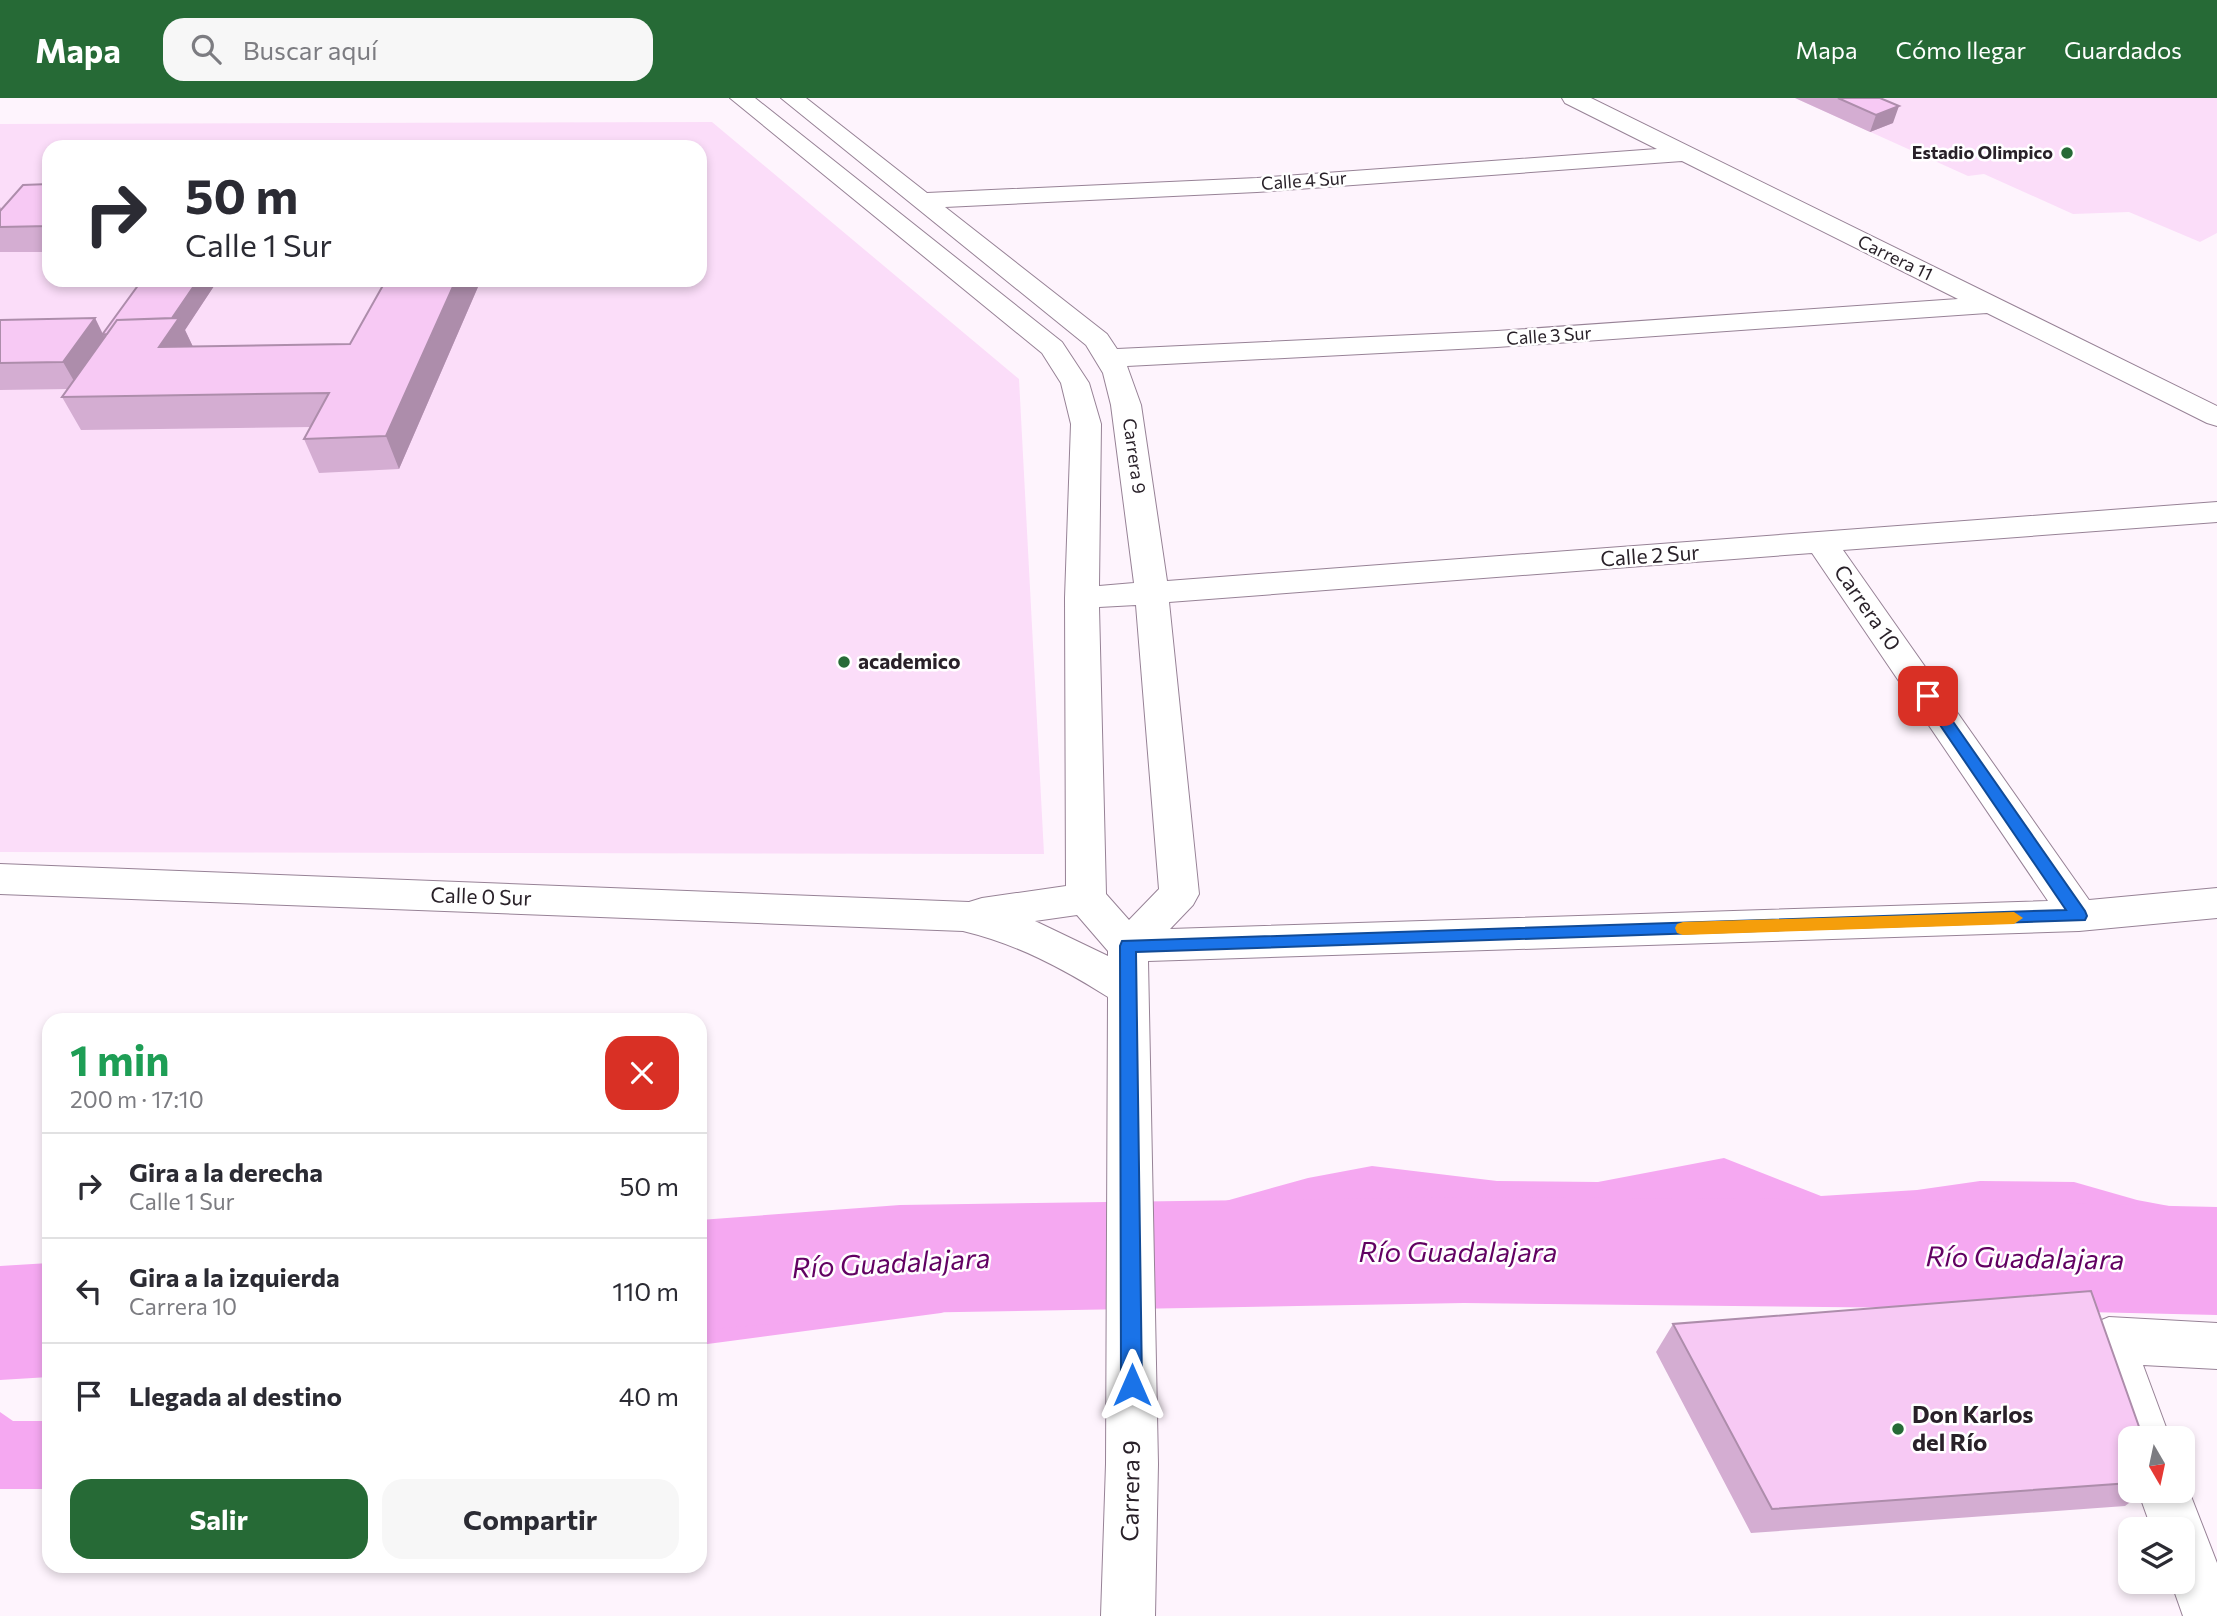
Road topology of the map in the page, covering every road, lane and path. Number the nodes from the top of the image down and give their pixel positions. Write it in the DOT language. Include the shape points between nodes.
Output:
graph roads {
  1 [pos="741,98"];
  2 [pos="792,98"];
  3 [pos="1573,98"];
  4 [pos="1685,154"];
  5 [pos="922,201"];
  6 [pos="1991,305"];
  7 [pos="1108,358"];
  8 [pos="2217,417"];
  9 [pos="2217,512"];
  10 [pos="1822,542"];
  11 [pos="1152,594"];
  12 [pos="1082,598"];
  13 [pos="0,878"];
  14 [pos="1086,899"];
  15 [pos="2217,903"];
  16 [pos="963,916"];
  17 [pos="2079,916"];
  18 [pos="1128,946"];
  19 [pos="1129,990"];
  20 [pos="2217,1346"];
  21 [pos="2141,1426"];
  22 [pos="2195,1576"];
  23 [pos="1128,1616"];
  24 [pos="2210,1616"];
  1 -- 12 [label="street" via="1052,348 1075,383 1086,424"];
  2 -- 5 [label="street, Carrera 9"];
  3 -- 4 [label="street, Carrera 11"];
  4 -- 5 [label="street, Calle 4 Sur" via="1256,185"];
  4 -- 6 [label="street, Carrera 11"];
  5 -- 7 [label="street, Carrera 9" via="1097,340"];
  6 -- 7 [label="street, Calle 3 Sur" via="1497,339"];
  6 -- 8 [label="street, Carrera 11"];
  7 -- 11 [label="street, Carrera 9" via="1126,404"];
  9 -- 10 [label="street, Calle 2 Sur"];
  10 -- 11 [label="street, Calle 2 Sur"];
  10 -- 17 [label="street, Carrera 10"];
  11 -- 12 [label="street, Calle 2 Sur"];
  11 -- 18 [label="street, Carrera 9" via="1179,894"];
  12 -- 14 [label="street"];
  13 -- 16 [label="street, Calle 0 Sur"];
  14 -- 16 [label="street"];
  14 -- 18 [label="street"];
  15 -- 17 [label="street"];
  16 -- 19 [label="street" via="1032,934"];
  17 -- 18 [label="street"];
  18 -- 19 [label="street, Carrera 9"];
  19 -- 23 [label="street, Carrera 9" via="1132,1464"];
  20 -- 21 [label="street" via="2109,1340"];
  22 -- 24 [label="street"];
}
